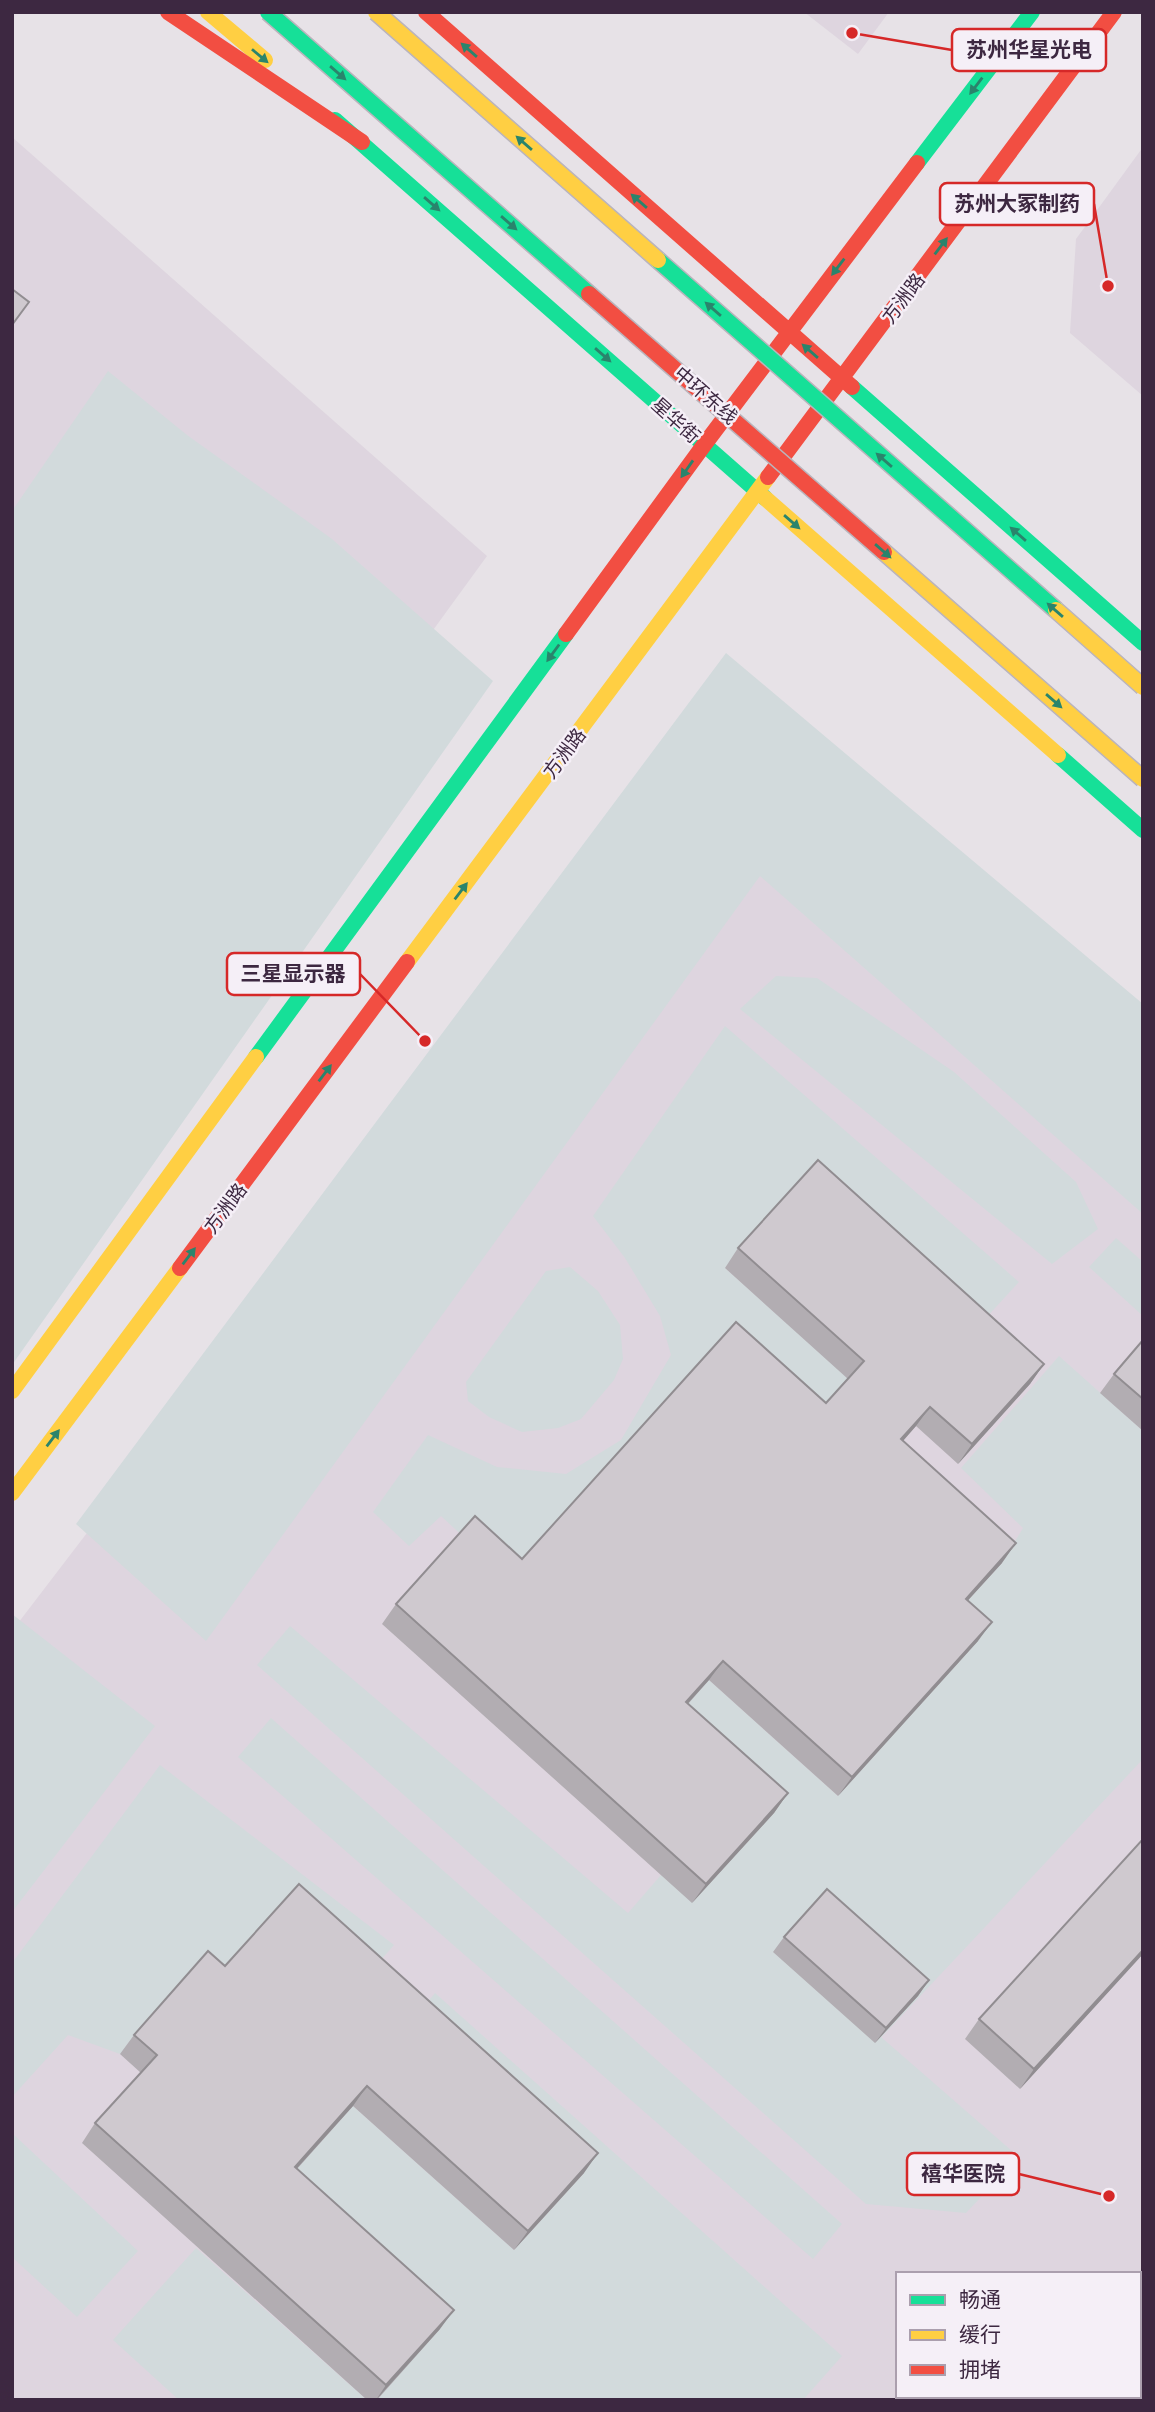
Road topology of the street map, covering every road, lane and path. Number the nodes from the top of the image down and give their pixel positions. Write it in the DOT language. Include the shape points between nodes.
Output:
graph roads {
  1 [pos="168,12"];
  2 [pos="208,12"];
  3 [pos="268,12"];
  4 [pos="376,12"];
  5 [pos="426,12"];
  6 [pos="1032,12"];
  7 [pos="1115,12"];
  8 [pos="362,142"];
  9 [pos="788,332"];
  10 [pos="842,380"];
  11 [pos="704,445"];
  12 [pos="758,493"];
  13 [pos="1143,643"];
  14 [pos="1143,687"];
  15 [pos="1143,779"];
  16 [pos="1143,830"];
  17 [pos="12,1391"];
  18 [pos="12,1493"];
  1 -- 8 [label="main road"];
  2 -- 8 [label="main road, 星华街, one-way"];
  3 -- 15 [label="main road, 中环东线, one-way, bridge"];
  14 -- 4 [label="main road, one-way, bridge"];
  9 -- 5 [label="main road, one-way"];
  6 -- 9 [label="main road, one-way"];
  10 -- 7 [label="main road, 方洲路, one-way"];
  8 -- 11 [label="main road, 星华街, one-way"];
  10 -- 9 [label="main road, one-way"];
  9 -- 11 [label="main road"];
  10 -- 12 [label="main road, 方洲路"];
  13 -- 10 [label="main road, one-way"];
  11 -- 12 [label="main road, 星华街"];
  11 -- 17 [label="main road, one-way"];
  12 -- 16 [label="main road, 星华街, one-way"];
  18 -- 12 [label="main road, 方洲路, one-way"];
}
